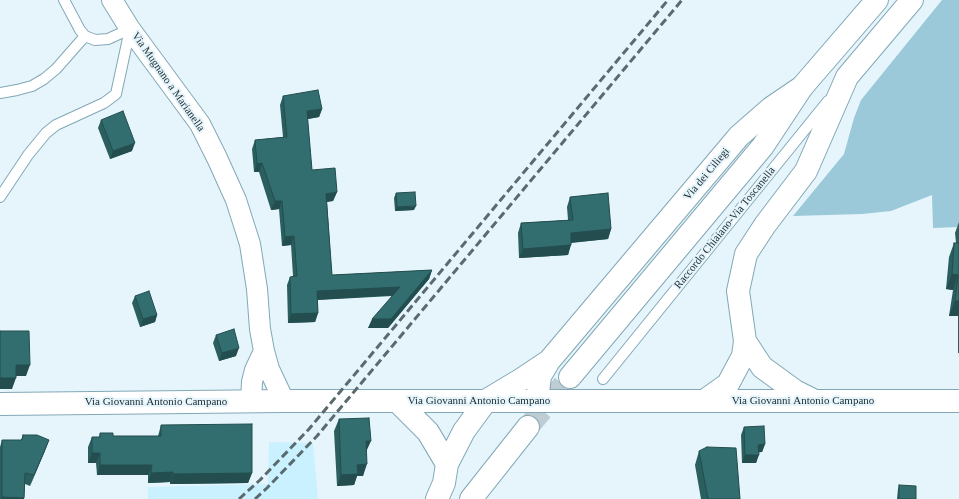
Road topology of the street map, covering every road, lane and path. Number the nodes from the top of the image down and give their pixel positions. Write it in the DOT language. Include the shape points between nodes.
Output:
graph roads {
  1 [pos="64,0"];
  2 [pos="112,0"];
  3 [pos="877,0"];
  4 [pos="912,0"];
  5 [pos="130,29"];
  6 [pos="85,36"];
  7 [pos="847,77"];
  8 [pos="802,87"];
  9 [pos="0,93"];
  10 [pos="0,197"];
  11 [pos="744,341"];
  12 [pos="264,351"];
  13 [pos="549,361"];
  14 [pos="570,377"];
  15 [pos="603,379"];
  16 [pos="284,401"];
  17 [pos="397,401"];
  18 [pos="486,401"];
  19 [pos="537,401"];
  20 [pos="704,401"];
  21 [pos="814,401"];
  22 [pos="959,401"];
  23 [pos="251,402"];
  24 [pos="0,404"];
  25 [pos="528,427"];
  26 [pos="447,464"];
  27 [pos="437,499"];
  28 [pos="471,499"];
  1 -- 6 [label="lane"];
  2 -- 5 [label="street, Via Mugnano a Marianella"];
  3 -- 8 [label="main road, Via dei Ciliegi"];
  4 -- 7 [label="main road"];
  5 -- 6 [label="lane" via="108,39 95,40"];
  5 -- 10 [label="lane" via="116,94 104,103 56,125 46,133"];
  5 -- 12 [label="street, Via Mugnano a Marianella" via="200,124 236,200 250,244"];
  6 -- 9 [label="lane" via="44,79 32,86"];
  7 -- 11 [label="main road" via="806,171 746,254 738,291"];
  7 -- 15 [label="lane, Raccordo Chiaiano-Via Toscanella"];
  8 -- 13 [label="main road, Via dei Ciliegi" via="770,108 739,136"];
  8 -- 14 [label="main road" via="763,146"];
  11 -- 20 [label="main road" via="743,356 728,384"];
  11 -- 21 [label="main road" via="762,367 795,391"];
  12 -- 16 [label="street, Via Mugnano a Marianella" via="269,369"];
  12 -- 23 [label="street" via="255,370"];
  13 -- 18 [label="main road, Via dei Ciliegi"];
  13 -- 19 [label="main road, Via dei Ciliegi" via="540,376"];
  16 -- 17 [label="main road, Via Giovanni Antonio Campano"];
  16 -- 23 [label="main road, Via Giovanni Antonio Campano"];
  17 -- 18 [label="main road, Via Giovanni Antonio Campano"];
  17 -- 26 [label="main road" via="428,432"];
  18 -- 19 [label="main road, Via Giovanni Antonio Campano"];
  18 -- 26 [label="main road" via="464,431"];
  19 -- 20 [label="main road, Via Giovanni Antonio Campano"];
  20 -- 21 [label="main road, Via Giovanni Antonio Campano"];
  21 -- 22 [label="main road, Via Giovanni Antonio Campano"];
  23 -- 24 [label="main road, Via Giovanni Antonio Campano"];
  25 -- 28 [label="main road"];
  26 -- 27 [label="main road" via="444,483"];
}
